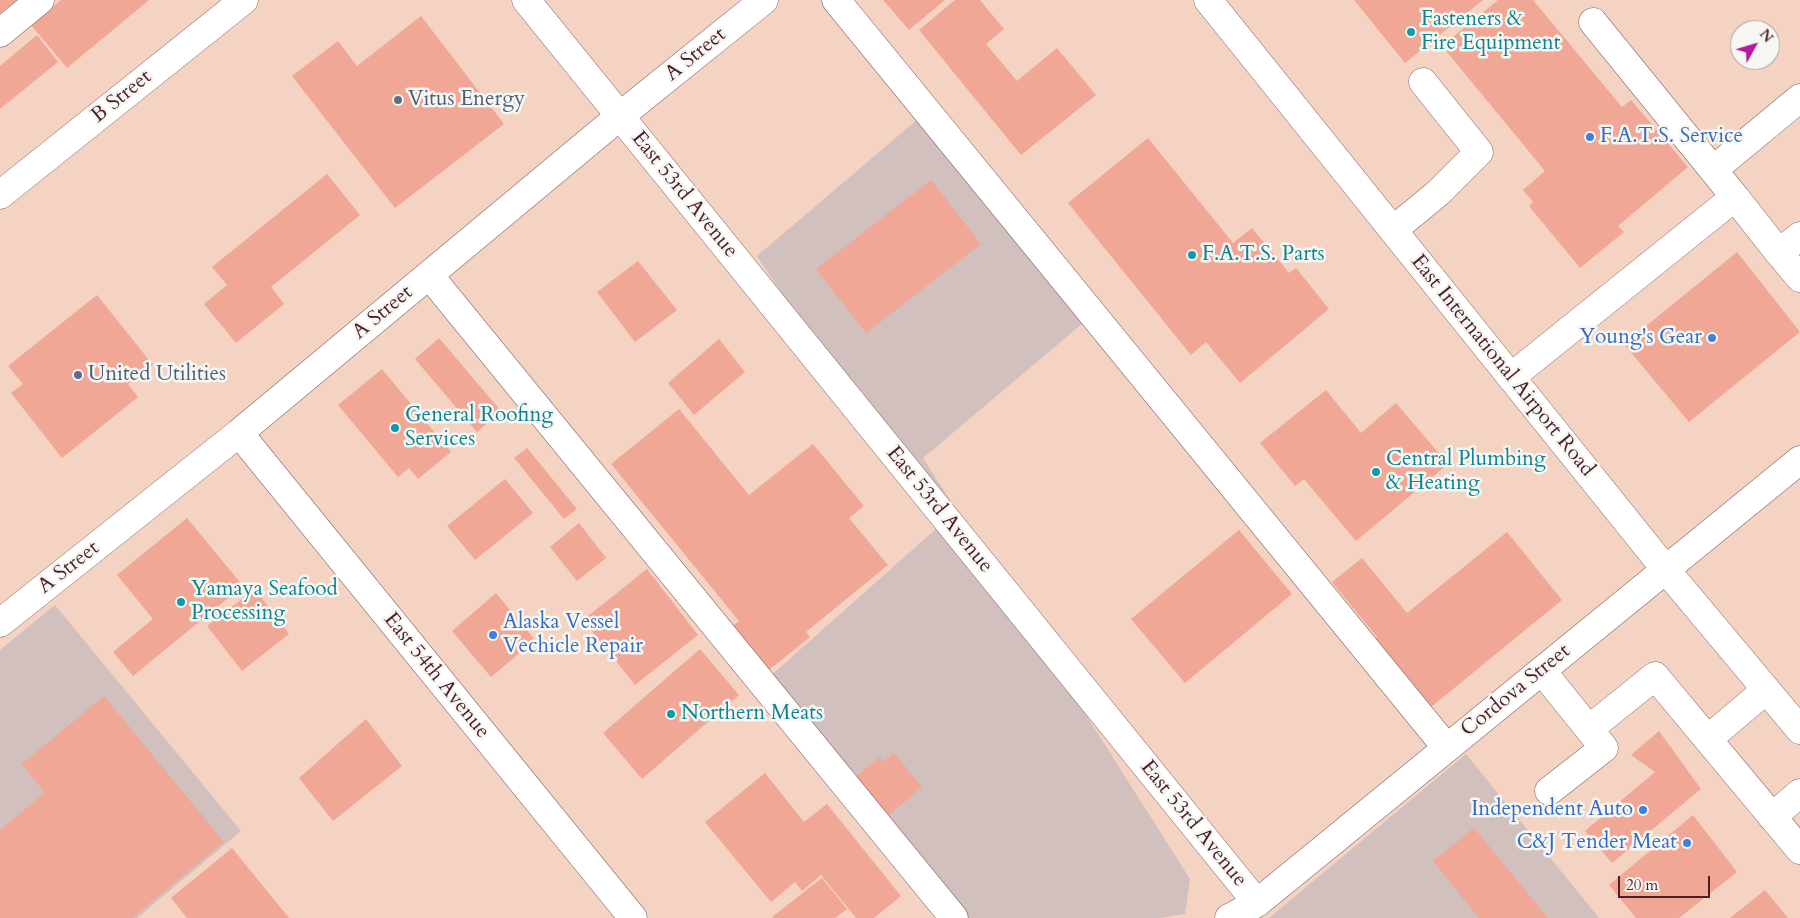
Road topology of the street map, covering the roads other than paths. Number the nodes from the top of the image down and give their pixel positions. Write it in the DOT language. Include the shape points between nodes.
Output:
graph roads {
  1 [pos="244,0"];
  2 [pos="526,0"];
  3 [pos="764,0"];
  4 [pos="836,0"];
  5 [pos="1208,0"];
  6 [pos="37,1"];
  7 [pos="1593,22"];
  8 [pos="0,33"];
  9 [pos="1423,82"];
  10 [pos="1800,98"];
  11 [pos="620,116"];
  12 [pos="1713,170"];
  13 [pos="0,195"];
  14 [pos="1735,196"];
  15 [pos="1393,230"];
  16 [pos="1800,236"];
  17 [pos="1779,253"];
  18 [pos="429,275"];
  19 [pos="1800,278"];
  20 [pos="1511,377"];
  21 [pos="239,434"];
  22 [pos="1800,460"];
  23 [pos="1666,570"];
  24 [pos="0,623"];
  25 [pos="1542,671"];
  26 [pos="1766,690"];
  27 [pos="1589,729"];
  28 [pos="1800,730"];
  29 [pos="1708,739"];
  30 [pos="1446,747"];
  31 [pos="1549,791"];
  32 [pos="1800,793"];
  33 [pos="1772,817"];
  34 [pos="1800,850"];
  35 [pos="1257,903"];
  36 [pos="633,918"];
  37 [pos="954,918"];
  38 [pos="1229,918"];
  1 -- 13 [label="street, B Street"];
  2 -- 11 [label="street, East 53rd Avenue"];
  3 -- 11 [label="street, A Street"];
  4 -- 30 [label="street"];
  5 -- 15 [label="street, East International Airport Road"];
  6 -- 8 [label="street"];
  7 -- 12 [label="street"];
  9 -- 15 [label="street" via="1479,152 1438,193"];
  10 -- 12 [label="street"];
  11 -- 18 [label="street, A Street"];
  11 -- 35 [label="street, East 53rd Avenue"];
  12 -- 14 [label="street"];
  14 -- 17 [label="street"];
  14 -- 20 [label="street"];
  15 -- 20 [label="street, East International Airport Road"];
  16 -- 17 [label="street"];
  17 -- 19 [label="street"];
  18 -- 21 [label="street, A Street"];
  18 -- 37 [label="street"];
  20 -- 23 [label="street, East International Airport Road"];
  21 -- 24 [label="street, A Street"];
  21 -- 36 [label="street, East 54th Avenue"];
  22 -- 23 [label="street, Cordova Street"];
  23 -- 25 [label="street, Cordova Street"];
  23 -- 26 [label="street, East International Airport Road"];
  25 -- 27 [label="street"];
  25 -- 30 [label="street, Cordova Street"];
  26 -- 28 [label="street, East International Airport Road"];
  26 -- 29 [label="street"];
  27 -- 29 [label="street" via="1656,676"];
  27 -- 31 [label="street" via="1604,748"];
  29 -- 33 [label="street"];
  30 -- 35 [label="street, Cordova Street"];
  32 -- 33 [label="street"];
  33 -- 34 [label="street"];
  35 -- 38 [label="street, Cordova Street"];
}
